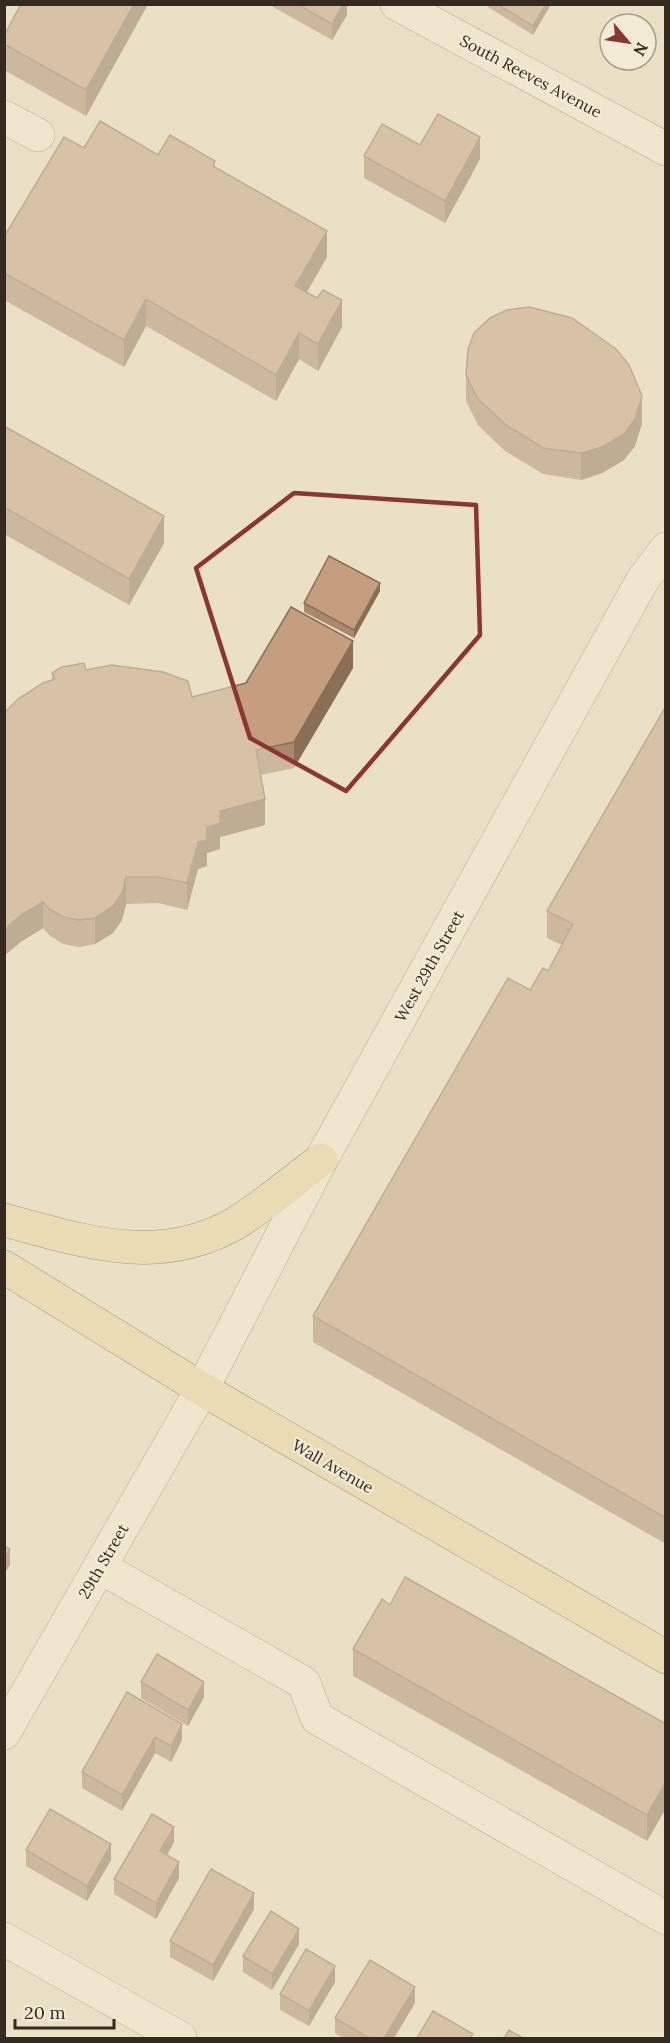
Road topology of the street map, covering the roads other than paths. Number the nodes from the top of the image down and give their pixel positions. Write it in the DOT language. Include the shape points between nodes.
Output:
graph roads {
  1 [pos="397,4"];
  2 [pos="4,117"];
  3 [pos="38,135"];
  4 [pos="666,149"];
  5 [pos="663,558"];
  6 [pos="321,1160"];
  7 [pos="4,1220"];
  8 [pos="4,1267"];
  9 [pos="202,1389"];
  10 [pos="100,1567"];
  11 [pos="666,1657"];
  12 [pos="4,1733"];
  13 [pos="666,1918"];
  14 [pos="4,1939"];
  15 [pos="180,2038"];
  1 -- 4 [label="street, South Reeves Avenue"];
  2 -- 3 [label="street"];
  5 -- 6 [label="street, West 29th Street" via="642,581"];
  6 -- 7 [label="main road" via="236,1223 200,1239 164,1247 124,1248"];
  6 -- 9 [label="street, West 29th Street"];
  8 -- 9 [label="main road, Wall Avenue"];
  9 -- 10 [label="street, 29th Street"];
  9 -- 11 [label="main road, Wall Avenue"];
  10 -- 12 [label="street, 29th Street"];
  10 -- 13 [label="street" via="304,1683 316,1718"];
  14 -- 15 [label="street"];
}
